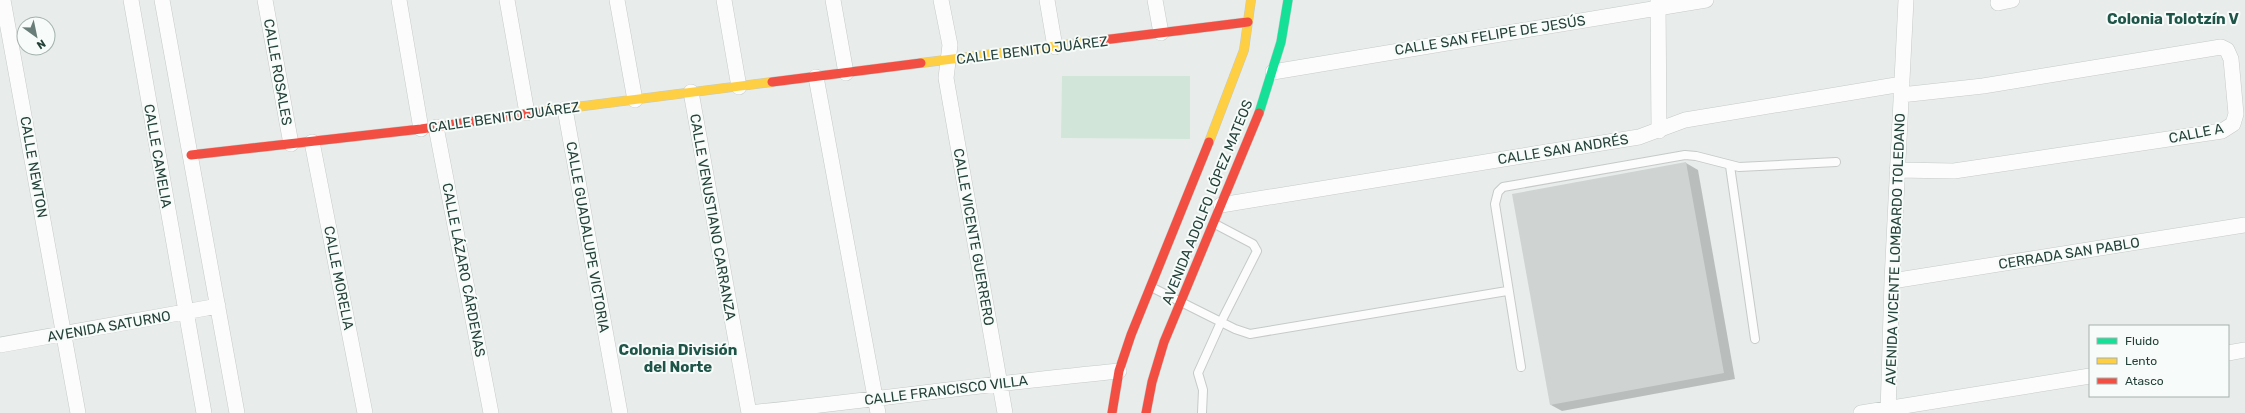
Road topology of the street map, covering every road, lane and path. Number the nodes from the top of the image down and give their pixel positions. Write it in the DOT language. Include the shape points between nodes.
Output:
graph roads {
  1 [pos="4,0"];
  2 [pos="130,0"];
  3 [pos="162,0"];
  4 [pos="265,0"];
  5 [pos="399,0"];
  6 [pos="507,0"];
  7 [pos="616,0"];
  8 [pos="724,0"];
  9 [pos="833,0"];
  10 [pos="941,0"];
  11 [pos="1047,0"];
  12 [pos="1155,0"];
  13 [pos="1251,0"];
  14 [pos="1288,0"];
  15 [pos="1706,0"];
  16 [pos="1906,0"];
  17 [pos="1658,4"];
  18 [pos="1248,22"];
  19 [pos="1161,33"];
  20 [pos="1055,48"];
  21 [pos="948,61"];
  22 [pos="1273,72"];
  23 [pos="846,73"];
  24 [pos="816,77"];
  25 [pos="739,87"];
  26 [pos="1902,90"];
  27 [pos="690,92"];
  28 [pos="635,100"];
  29 [pos="565,109"];
  30 [pos="527,113"];
  31 [pos="436,127"];
  32 [pos="421,129"];
  33 [pos="1658,131"];
  34 [pos="312,142"];
  35 [pos="291,144"];
  36 [pos="191,155"];
  37 [pos="1836,162"];
  38 [pos="1730,166"];
  39 [pos="1898,170"];
  40 [pos="1222,205"];
  41 [pos="1214,223"];
  42 [pos="2245,225"];
  43 [pos="1892,281"];
  44 [pos="1151,288"];
  45 [pos="1507,291"];
  46 [pos="1181,302"];
  47 [pos="218,306"];
  48 [pos="187,313"];
  49 [pos="1221,322"];
  50 [pos="64,334"];
  51 [pos="1755,339"];
  52 [pos="0,345"];
  53 [pos="2245,350"];
  54 [pos="2229,353"];
  55 [pos="1521,367"];
  56 [pos="1119,371"];
  57 [pos="2089,376"];
  58 [pos="1000,382"];
  59 [pos="877,406"];
  60 [pos="1888,411"];
  61 [pos="78,413"];
  62 [pos="204,413"];
  63 [pos="237,413"];
  64 [pos="365,413"];
  65 [pos="491,413"];
  66 [pos="620,413"];
  67 [pos="749,413"];
  68 [pos="1005,413"];
  69 [pos="1112,413"];
  70 [pos="1146,413"];
  71 [pos="1202,413"];
  72 [pos="1861,413"];
  1 -- 50 [label="street, CALLE NEWTON"];
  2 -- 48 [label="street, CALLE CAMELIA"];
  3 -- 36 [label="street"];
  4 -- 35 [label="street, CALLE ROSALES"];
  5 -- 32 [label="street"];
  6 -- 30 [label="street"];
  7 -- 28 [label="street"];
  8 -- 25 [label="street"];
  9 -- 23 [label="street"];
  10 -- 21 [label="street, CALLE VICENTE GUERRERO" via="950,45"];
  11 -- 20 [label="street"];
  12 -- 19 [label="street"];
  13 -- 18 [label="street, AVENIDA ADOLFO LÓPEZ MATEOS"];
  14 -- 22 [label="street, AVENIDA ADOLFO LÓPEZ MATEOS"];
  15 -- 17 [label="street, CALLE SAN FELIPE DE JESÚS"];
  16 -- 26 [label="street, AVENIDA VICENTE LOMBARDO TOLEDANO"];
  17 -- 22 [label="street, CALLE SAN FELIPE DE JESÚS"];
  17 -- 33 [label="street"];
  18 -- 19 [label="street, CALLE BENITO JUÁREZ"];
  18 -- 44 [label="street, AVENIDA ADOLFO LÓPEZ MATEOS" via="1238,70"];
  19 -- 20 [label="street, CALLE BENITO JUÁREZ"];
  20 -- 21 [label="street, CALLE BENITO JUÁREZ"];
  21 -- 23 [label="street, CALLE BENITO JUÁREZ"];
  21 -- 58 [label="street, CALLE VICENTE GUERRERO" via="946,78"];
  22 -- 40 [label="street, AVENIDA ADOLFO LÓPEZ MATEOS"];
  23 -- 24 [label="street, CALLE BENITO JUÁREZ"];
  24 -- 25 [label="street, CALLE BENITO JUÁREZ"];
  24 -- 59 [label="street"];
  25 -- 27 [label="street, CALLE BENITO JUÁREZ"];
  26 -- 33 [label="street, CALLE SAN ANDRÉS" via="1685,120"];
  26 -- 39 [label="street, AVENIDA VICENTE LOMBARDO TOLEDANO"];
  26 -- 39 [label="street, CALLE A" via="1983,86 2221,47 2227,50 2231,59 2236,114 2233,124 2222,131 1954,170"];
  27 -- 28 [label="street, CALLE BENITO JUÁREZ"];
  27 -- 67 [label="street, CALLE VENUSTIANO CARRANZA"];
  28 -- 29 [label="street, CALLE BENITO JUÁREZ"];
  29 -- 30 [label="street, CALLE BENITO JUÁREZ"];
  29 -- 66 [label="street, CALLE GUADALUPE VICTORIA"];
  30 -- 31 [label="street, CALLE BENITO JUÁREZ"];
  31 -- 32 [label="street, CALLE BENITO JUÁREZ"];
  31 -- 65 [label="street, CALLE LÁZARO CÁRDENAS"];
  32 -- 34 [label="street, CALLE BENITO JUÁREZ"];
  33 -- 40 [label="street, CALLE SAN ANDRÉS" via="1639,137"];
  34 -- 35 [label="street, CALLE BENITO JUÁREZ"];
  34 -- 64 [label="street, CALLE MORELIA"];
  35 -- 36 [label="street, CALLE BENITO JUÁREZ"];
  36 -- 47 [label="street"];
  37 -- 38 [label="lane"];
  38 -- 45 [label="lane" via="1684,155 1503,187 1498,192 1495,204"];
  38 -- 51 [label="lane"];
  39 -- 43 [label="street, AVENIDA VICENTE LOMBARDO TOLEDANO"];
  40 -- 41 [label="street, AVENIDA ADOLFO LÓPEZ MATEOS"];
  41 -- 46 [label="street, AVENIDA ADOLFO LÓPEZ MATEOS"];
  41 -- 49 [label="lane" via="1253,244 1257,251"];
  42 -- 43 [label="street, CERRADA SAN PABLO"];
  43 -- 60 [label="street, AVENIDA VICENTE LOMBARDO TOLEDANO"];
  44 -- 46 [label="lane"];
  44 -- 56 [label="street, AVENIDA ADOLFO LÓPEZ MATEOS"];
  45 -- 49 [label="lane" via="1254,334 1245,333"];
  45 -- 55 [label="lane"];
  46 -- 49 [label="lane"];
  46 -- 70 [label="street, AVENIDA ADOLFO LÓPEZ MATEOS" via="1164,342"];
  47 -- 48 [label="street, AVENIDA SATURNO"];
  47 -- 63 [label="street"];
  48 -- 50 [label="street, AVENIDA SATURNO"];
  48 -- 62 [label="street, CALLE CAMELIA"];
  49 -- 71 [label="lane" via="1198,373 1203,390"];
  50 -- 52 [label="street, AVENIDA SATURNO"];
  50 -- 61 [label="street, CALLE NEWTON"];
  53 -- 54 [label="street"];
  56 -- 58 [label="street, CALLE FRANCISCO VILLA"];
  56 -- 69 [label="street, AVENIDA ADOLFO LÓPEZ MATEOS"];
  57 -- 60 [label="street"];
  58 -- 59 [label="street, CALLE FRANCISCO VILLA"];
  58 -- 68 [label="street, CALLE VICENTE GUERRERO"];
  59 -- 67 [label="street, CALLE FRANCISCO VILLA"];
  60 -- 72 [label="street"];
}
